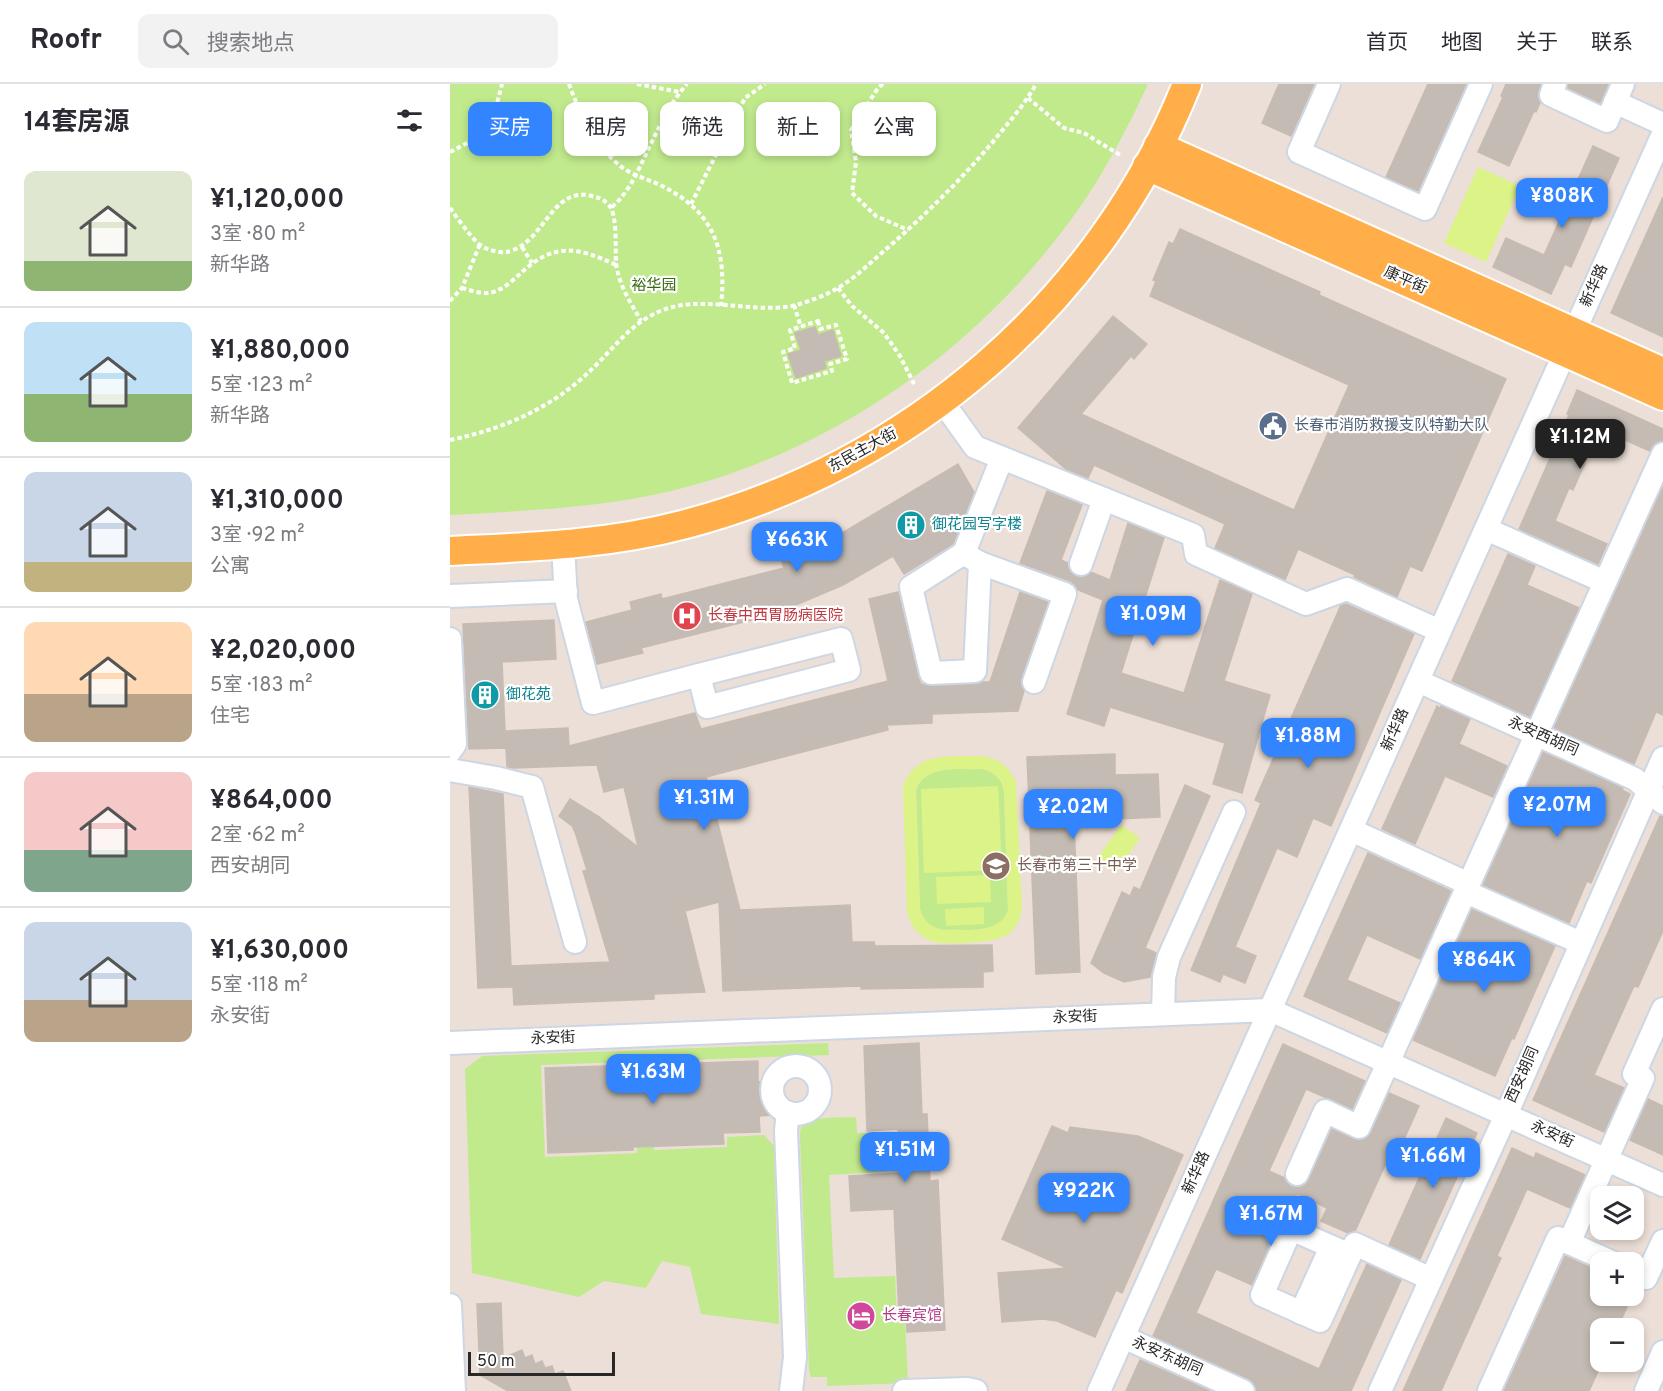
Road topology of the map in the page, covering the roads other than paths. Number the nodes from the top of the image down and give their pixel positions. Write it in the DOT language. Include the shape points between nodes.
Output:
graph roads {
  1 [pos="1187,84"];
  2 [pos="1329,84"];
  3 [pos="1481,84"];
  4 [pos="1556,84"];
  5 [pos="1619,93"];
  6 [pos="1663,124"];
  7 [pos="1663,134"];
  8 [pos="1153,156"];
  9 [pos="1570,343"];
  10 [pos="1663,372"];
  11 [pos="1663,396"];
  12 [pos="942,401"];
  13 [pos="1663,454"];
  14 [pos="1002,458"];
  15 [pos="1104,499"];
  16 [pos="1486,529"];
  17 [pos="563,544"];
  18 [pos="450,551"];
  19 [pos="972,558"];
  20 [pos="1081,564"];
  21 [pos="1605,582"];
  22 [pos="566,591"];
  23 [pos="450,596"];
  24 [pos="1440,631"];
  25 [pos="450,639"];
  26 [pos="699,675"];
  27 [pos="1418,681"];
  28 [pos="1034,682"];
  29 [pos="1537,735"];
  30 [pos="450,751"];
  31 [pos="1663,758"];
  32 [pos="450,770"];
  33 [pos="1656,797"];
  34 [pos="1234,812"];
  35 [pos="1351,830"];
  36 [pos="1468,888"];
  37 [pos="575,942"];
  38 [pos="1581,943"];
  39 [pos="1663,1009"];
  40 [pos="1270,1010"];
  41 [pos="1163,1014"];
  42 [pos="450,1043"];
  43 [pos="1388,1062"];
  44 [pos="789,1113"];
  45 [pos="1506,1114"];
  46 [pos="1606,1159"];
  47 [pos="1297,1174"];
  48 [pos="1663,1185"];
  49 [pos="1663,1241"];
  50 [pos="1569,1243"];
  51 [pos="1340,1251"];
  52 [pos="1590,1252"];
  53 [pos="1644,1277"];
  54 [pos="1431,1279"];
  55 [pos="450,1305"];
  56 [pos="1123,1337"];
  57 [pos="1663,1352"];
  58 [pos="454,1391"];
  59 [pos="791,1391"];
  60 [pos="904,1391"];
  61 [pos="976,1391"];
  62 [pos="1099,1391"];
  63 [pos="1243,1391"];
  64 [pos="1380,1391"];
  65 [pos="1489,1391"];
  66 [pos="1646,1391"];
  1 -- 8 [label="main road, 东民主大街"];
  2 -- 3 [label="street" via="1299,152 1425,209"];
  4 -- 5 [label="street" via="1551,95 1607,121"];
  5 -- 6 [label="street"];
  7 -- 9 [label="street, 新华路"];
  8 -- 9 [label="main road, 康平街"];
  8 -- 12 [label="main road, 东民主大街" via="1110,227 1050,303 980,371"];
  9 -- 10 [label="main road, 康平街"];
  9 -- 11 [label="main road, 康平街"];
  9 -- 16 [label="street, 新华路"];
  12 -- 14 [label="street" via="975,447"];
  12 -- 17 [label="main road, 东民主大街" via="861,454 773,496 633,536"];
  13 -- 21 [label="street"];
  14 -- 15 [label="street"];
  14 -- 19 [label="street"];
  15 -- 20 [label="street"];
  15 -- 24 [label="street" via="1193,535 1196,554 1306,604 1347,589"];
  16 -- 21 [label="street"];
  16 -- 24 [label="street, 新华路"];
  17 -- 18 [label="main road, 东民主大街"];
  17 -- 22 [label="street"];
  19 -- 19 [label="street" via="910,587 931,673 975,670"];
  19 -- 28 [label="street" via="1065,594"];
  21 -- 29 [label="street"];
  22 -- 23 [label="street"];
  22 -- 26 [label="street" via="592,703"];
  24 -- 27 [label="street, 新华路"];
  25 -- 30 [label="street" via="455,744"];
  26 -- 26 [label="street" via="841,639 849,670 706,707"];
  27 -- 29 [label="street, 永安西胡同"];
  27 -- 35 [label="street, 新华路"];
  29 -- 33 [label="street, 永安西胡同" via="1635,779"];
  29 -- 36 [label="street"];
  31 -- 33 [label="street, 西安胡同"];
  32 -- 37 [label="street" via="532,787"];
  33 -- 38 [label="street, 西安胡同"];
  34 -- 41 [label="street" via="1169,957"];
  35 -- 36 [label="street"];
  35 -- 40 [label="street, 新华路"];
  36 -- 38 [label="street"];
  36 -- 43 [label="street"];
  38 -- 45 [label="street, 西安胡同"];
  39 -- 46 [label="street" via="1634,1074 1643,1078"];
  40 -- 41 [label="street, 永安街"];
  40 -- 43 [label="street, 永安街"];
  40 -- 56 [label="street, 新华路"];
  41 -- 42 [label="street, 永安街"];
  43 -- 45 [label="street, 永安街"];
  43 -- 47 [label="street" via="1359,1126 1325,1111"];
  44 -- 59 [label="street" via="786,1130 795,1357"];
  45 -- 46 [label="street, 永安街"];
  45 -- 54 [label="street, 西安胡同"];
  46 -- 48 [label="street, 永安街"];
  46 -- 50 [label="street"];
  49 -- 53 [label="street" via="1647,1278"];
  50 -- 52 [label="street"];
  50 -- 65 [label="street" via="1558,1238"];
  51 -- 51 [label="street" via="1301,1313 1262,1295 1291,1229"];
  51 -- 54 [label="street" via="1355,1244"];
  54 -- 64 [label="street, 西安胡同"];
  55 -- 58 [label="street"];
  56 -- 62 [label="street, 新华路"];
  56 -- 63 [label="street, 永安东胡同"];
  57 -- 66 [label="street"];
  60 -- 61 [label="street"];
}
